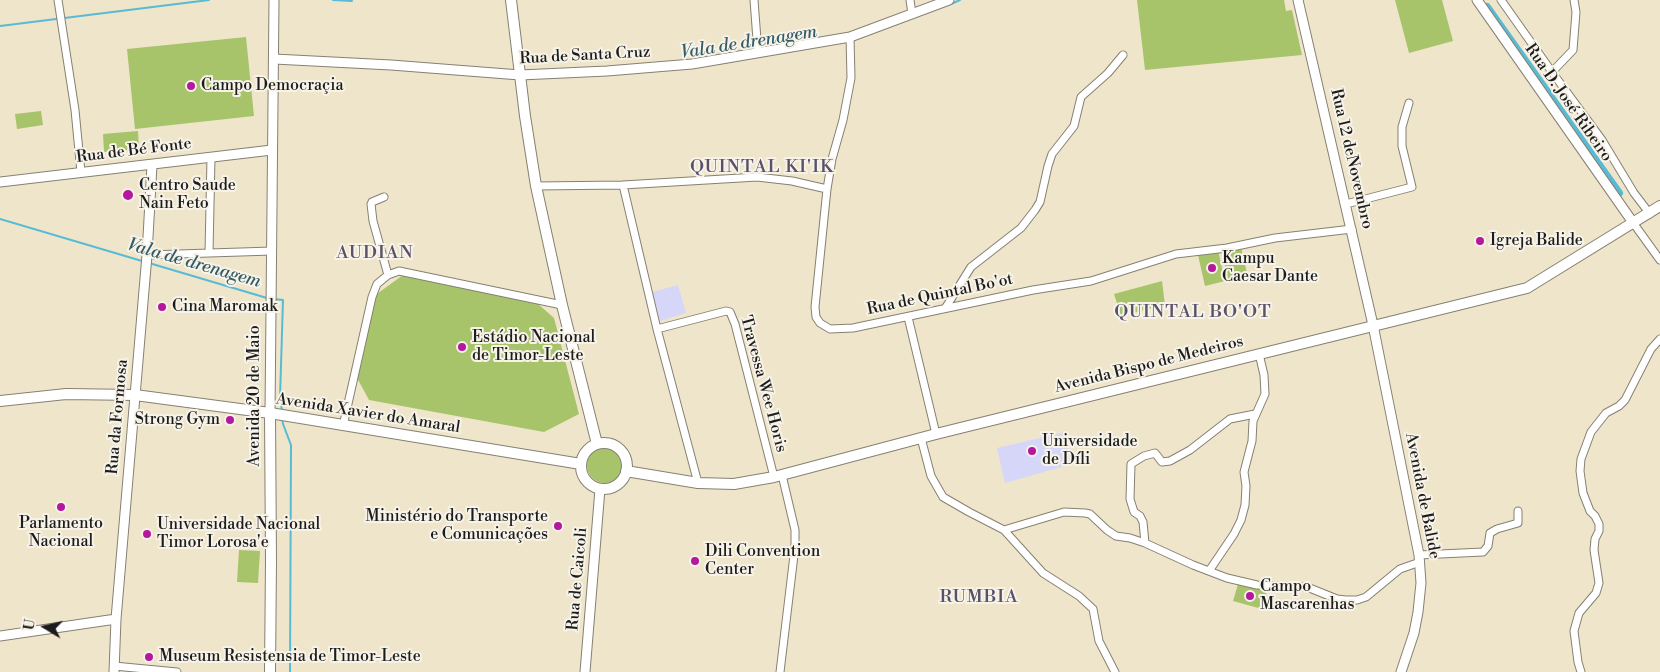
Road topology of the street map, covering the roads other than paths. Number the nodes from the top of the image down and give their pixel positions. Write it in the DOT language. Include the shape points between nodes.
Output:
graph roads {
  1 [pos="58,0"];
  2 [pos="274,0"];
  3 [pos="512,0"];
  4 [pos="754,0"];
  5 [pos="910,0"];
  6 [pos="949,0"];
  7 [pos="1298,0"];
  8 [pos="1478,0"];
  9 [pos="1502,0"];
  10 [pos="1574,0"];
  11 [pos="912,14"];
  12 [pos="850,40"];
  13 [pos="758,53"];
  14 [pos="1123,55"];
  15 [pos="274,59"];
  16 [pos="1552,72"];
  17 [pos="520,75"];
  18 [pos="1409,103"];
  19 [pos="272,150"];
  20 [pos="211,158"];
  21 [pos="152,165"];
  22 [pos="81,172"];
  23 [pos="0,182"];
  24 [pos="622,185"];
  25 [pos="536,186"];
  26 [pos="827,189"];
  27 [pos="384,197"];
  28 [pos="1346,204"];
  29 [pos="1660,206"];
  30 [pos="1650,214"];
  31 [pos="1634,224"];
  32 [pos="1352,230"];
  33 [pos="272,251"];
  34 [pos="209,253"];
  35 [pos="147,255"];
  36 [pos="1660,260"];
  37 [pos="388,275"];
  38 [pos="562,305"];
  39 [pos="946,308"];
  40 [pos="908,316"];
  41 [pos="1373,325"];
  42 [pos="658,329"];
  43 [pos="1660,339"];
  44 [pos="1260,358"];
  45 [pos="135,395"];
  46 [pos="0,401"];
  47 [pos="270,413"];
  48 [pos="1255,414"];
  49 [pos="343,426"];
  50 [pos="936,434"];
  51 [pos="921,438"];
  52 [pos="597,444"];
  53 [pos="581,464"];
  54 [pos="626,471"];
  55 [pos="778,476"];
  56 [pos="698,483"];
  57 [pos="600,488"];
  58 [pos="1518,511"];
  59 [pos="1004,530"];
  60 [pos="1145,544"];
  61 [pos="1420,559"];
  62 [pos="1209,571"];
  63 [pos="116,619"];
  64 [pos="0,636"];
  65 [pos="114,669"];
  66 [pos="177,672"];
  67 [pos="270,672"];
  68 [pos="585,672"];
  69 [pos="780,672"];
  70 [pos="1115,672"];
  71 [pos="1401,672"];
  72 [pos="1582,672"];
  1 -- 22 [label="street"];
  2 -- 15 [label="street, Avenida 20 de Maio"];
  3 -- 17 [label="main road"];
  4 -- 13 [label="street"];
  5 -- 11 [label="street"];
  6 -- 11 [label="street, Rua de Santa Cruz"];
  7 -- 28 [label="street, Rua 12 deNovembro"];
  8 -- 31 [label="street, Rua D. José Ribeiro"];
  9 -- 16 [label="street"];
  10 -- 16 [label="street" via="1573,50"];
  11 -- 12 [label="street, Rua de Santa Cruz"];
  12 -- 13 [label="street, Rua de Santa Cruz"];
  12 -- 26 [label="street, Rua de Quintal Bo'ot" via="851,78"];
  13 -- 17 [label="street, Rua de Santa Cruz" via="692,64"];
  14 -- 39 [label="street" via="1081,97 1074,126 1052,154 1035,210 1021,228 971,267"];
  15 -- 17 [label="street, Rua de Santa Cruz"];
  15 -- 19 [label="street, Avenida 20 de Maio"];
  16 -- 30 [label="street" via="1602,140"];
  17 -- 25 [label="main road"];
  18 -- 28 [label="street" via="1402,128 1402,146 1412,187"];
  19 -- 20 [label="street, Rua de Bé Fonte"];
  19 -- 33 [label="street, Avenida 20 de Maio"];
  20 -- 21 [label="street, Rua de Bé Fonte"];
  20 -- 34 [label="street"];
  21 -- 22 [label="street, Rua de Bé Fonte"];
  21 -- 35 [label="street, Rua da Formosa"];
  22 -- 23 [label="street, Rua de Bé Fonte"];
  24 -- 25 [label="street"];
  24 -- 26 [label="street" via="757,177"];
  24 -- 42 [label="street"];
  25 -- 38 [label="main road"];
  26 -- 40 [label="street, Rua de Quintal Bo'ot" via="816,317 830,328 846,328"];
  27 -- 37 [label="street" via="371,204"];
  28 -- 32 [label="street, Rua 12 deNovembro"];
  29 -- 30 [label="main road, Avenida Bispo de Medeiros"];
  30 -- 31 [label="main road, Avenida Bispo de Medeiros"];
  31 -- 36 [label="street"];
  31 -- 41 [label="main road, Avenida Bispo de Medeiros" via="1527,288"];
  32 -- 39 [label="street, Rua de Quintal Bo'ot" via="1176,254 1091,281"];
  32 -- 41 [label="street, Rua 12 deNovembro"];
  33 -- 34 [label="street"];
  33 -- 47 [label="street, Avenida 20 de Maio"];
  34 -- 35 [label="street"];
  35 -- 45 [label="street, Rua da Formosa"];
  37 -- 38 [label="street" via="399,272"];
  37 -- 49 [label="street" via="377,284 372,297"];
  38 -- 52 [label="main road"];
  39 -- 40 [label="street, Rua de Quintal Bo'ot"];
  40 -- 50 [label="street"];
  41 -- 50 [label="main road, Avenida Bispo de Medeiros"];
  41 -- 61 [label="street, Avenida de Balide"];
  42 -- 55 [label="street, Travessa Wee Horis" via="730,312"];
  42 -- 56 [label="street"];
  43 -- 72 [label="street" via="1651,349 1625,400 1606,414 1591,432 1581,459 1583,493 1599,524 1594,550 1599,583 1596,593 1579,613 1574,631"];
  44 -- 48 [label="street" via="1265,394"];
  45 -- 46 [label="main road, Avenida Xavier do Amaral" via="66,394"];
  45 -- 47 [label="main road, Avenida Xavier do Amaral"];
  45 -- 63 [label="street, Rua da Formosa"];
  47 -- 49 [label="main road, Avenida Xavier do Amaral"];
  47 -- 67 [label="main road, Avenida 20 de Maio"];
  48 -- 60 [label="street" via="1230,419 1170,461 1162,462 1155,453 1131,464 1130,499 1134,512 1143,522"];
  48 -- 62 [label="street" via="1244,472 1245,505 1241,520"];
  49 -- 53 [label="main road, Avenida Xavier do Amaral"];
  50 -- 51 [label="main road, Avenida Bispo de Medeiros"];
  51 -- 55 [label="main road, Avenida Bispo de Medeiros"];
  51 -- 59 [label="street" via="931,476 943,497"];
  52 -- 53 [label="main road" via="586,452"];
  52 -- 54 [label="main road" via="610,444 622,452"];
  53 -- 57 [label="main road" via="588,483"];
  54 -- 56 [label="main road, Avenida Bispo de Medeiros"];
  54 -- 57 [label="main road" via="619,483"];
  55 -- 56 [label="main road, Avenida Bispo de Medeiros" via="734,484"];
  55 -- 69 [label="street" via="795,530"];
  57 -- 68 [label="street, Rua de Caicoli"];
  58 -- 61 [label="street" via="1518,523 1490,534 1483,552"];
  59 -- 60 [label="street" via="1064,512 1080,512 1090,514 1116,536"];
  59 -- 70 [label="street" via="1043,573 1093,609 1099,641"];
  60 -- 62 [label="street"];
  61 -- 62 [label="street" via="1400,569 1366,597 1357,600 1337,599 1307,587 1257,585"];
  61 -- 71 [label="street, Avenida de Balide" via="1418,612"];
  63 -- 64 [label="street"];
  63 -- 65 [label="street, Rua da Formosa"];
  65 -- 66 [label="street"];
}
